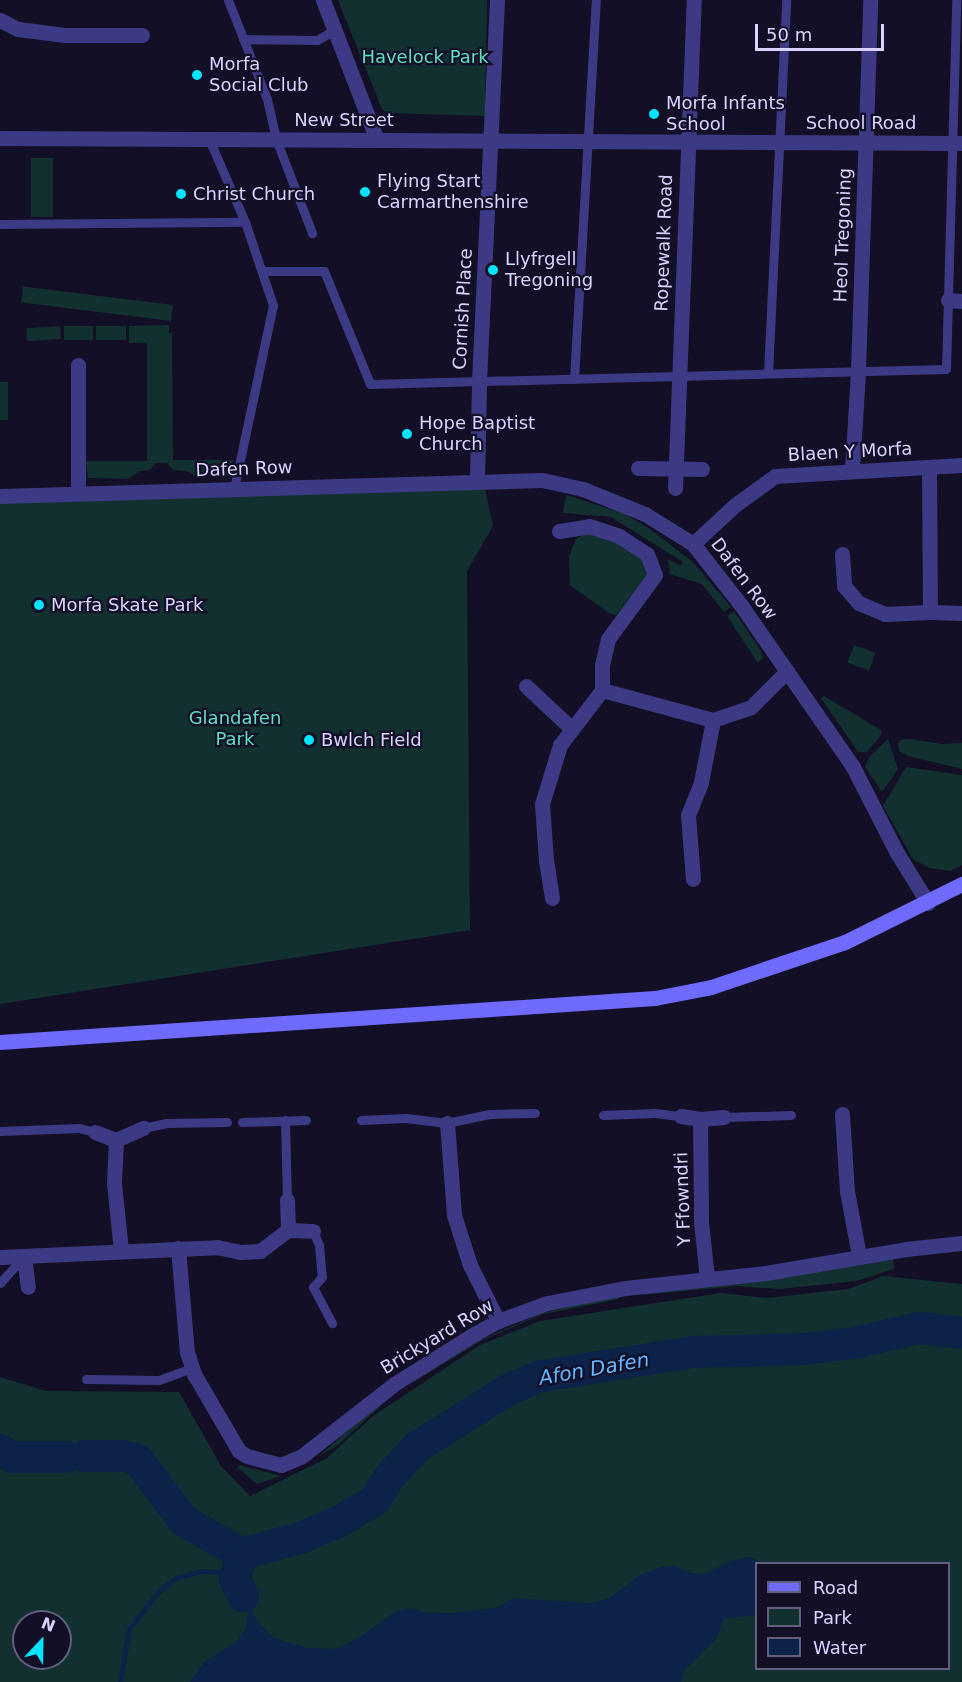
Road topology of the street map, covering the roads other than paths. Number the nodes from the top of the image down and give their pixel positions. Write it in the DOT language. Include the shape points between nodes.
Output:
graph roads {
  1 [pos="228,0"];
  2 [pos="323,0"];
  3 [pos="497,0"];
  4 [pos="596,0"];
  5 [pos="694,0"];
  6 [pos="786,0"];
  7 [pos="870,0"];
  8 [pos="956,0"];
  9 [pos="0,20"];
  10 [pos="334,30"];
  11 [pos="142,36"];
  12 [pos="243,39"];
  13 [pos="0,138"];
  14 [pos="209,139"];
  15 [pos="276,139"];
  16 [pos="377,140"];
  17 [pos="492,140"];
  18 [pos="589,141"];
  19 [pos="688,141"];
  20 [pos="778,142"];
  21 [pos="866,142"];
  22 [pos="957,143"];
  23 [pos="245,222"];
  24 [pos="0,224"];
  25 [pos="312,233"];
  26 [pos="264,271"];
  27 [pos="955,300"];
  28 [pos="78,365"];
  29 [pos="858,371"];
  30 [pos="768,373"];
  31 [pos="679,376"];
  32 [pos="574,379"];
  33 [pos="479,381"];
  34 [pos="962,465"];
  35 [pos="929,467"];
  36 [pos="638,468"];
  37 [pos="675,468"];
  38 [pos="702,469"];
  39 [pos="852,470"];
  40 [pos="477,480"];
  41 [pos="234,488"];
  42 [pos="675,488"];
  43 [pos="78,493"];
  44 [pos="0,496"];
  45 [pos="559,531"];
  46 [pos="693,544"];
  47 [pos="842,554"];
  48 [pos="930,612"];
  49 [pos="962,613"];
  50 [pos="787,671"];
  51 [pos="526,686"];
  52 [pos="602,690"];
  53 [pos="713,720"];
  54 [pos="572,729"];
  55 [pos="693,879"];
  56 [pos="962,884"];
  57 [pos="552,898"];
  58 [pos="928,903"];
  59 [pos="0,1042"];
  60 [pos="535,1113"];
  61 [pos="842,1114"];
  62 [pos="603,1115"];
  63 [pos="791,1115"];
  64 [pos="681,1116"];
  65 [pos="724,1117"];
  66 [pos="699,1119"];
  67 [pos="285,1120"];
  68 [pos="306,1120"];
  69 [pos="362,1120"];
  70 [pos="227,1122"];
  71 [pos="242,1122"];
  72 [pos="447,1123"];
  73 [pos="143,1128"];
  74 [pos="0,1131"];
  75 [pos="95,1132"];
  76 [pos="116,1140"];
  77 [pos="287,1200"];
  78 [pos="288,1230"];
  79 [pos="313,1231"];
  80 [pos="962,1243"];
  81 [pos="178,1248"];
  82 [pos="121,1251"];
  83 [pos="24,1256"];
  84 [pos="859,1256"];
  85 [pos="0,1257"];
  86 [pos="707,1278"];
  87 [pos="0,1283"];
  88 [pos="28,1287"];
  89 [pos="498,1321"];
  90 [pos="332,1323"];
  91 [pos="192,1368"];
  92 [pos="86,1379"];
  1 -- 12 [label="lane"];
  2 -- 10 [label="street"];
  3 -- 17 [label="street, Cornish Place"];
  4 -- 18 [label="lane"];
  5 -- 19 [label="street, Ropewalk Road"];
  6 -- 20 [label="lane"];
  7 -- 21 [label="street, Heol Tregoning"];
  8 -- 22 [label="lane"];
  9 -- 11 [label="street" via="18,29 65,35"];
  10 -- 12 [label="lane" via="317,40"];
  10 -- 16 [label="street"];
  12 -- 15 [label="lane" via="267,99"];
  13 -- 14 [label="street, New Street"];
  14 -- 15 [label="street, New Street"];
  14 -- 23 [label="lane"];
  15 -- 16 [label="street, New Street"];
  15 -- 25 [label="lane"];
  16 -- 17 [label="street, New Street"];
  17 -- 18 [label="street, New Street"];
  17 -- 33 [label="street, Cornish Place"];
  18 -- 19 [label="street, New Street"];
  18 -- 32 [label="lane"];
  19 -- 20 [label="street, School Road"];
  19 -- 31 [label="street, Ropewalk Road"];
  20 -- 21 [label="street, School Road"];
  20 -- 30 [label="lane"];
  21 -- 22 [label="street, School Road"];
  21 -- 29 [label="street, Heol Tregoning"];
  22 -- 27 [label="lane"];
  23 -- 24 [label="lane"];
  23 -- 26 [label="lane"];
  26 -- 33 [label="lane" via="324,271 370,384"];
  26 -- 41 [label="lane" via="273,305"];
  27 -- 29 [label="lane" via="946,369"];
  28 -- 43 [label="street"];
  29 -- 30 [label="lane"];
  29 -- 39 [label="street, Heol Tregoning"];
  30 -- 31 [label="lane"];
  31 -- 32 [label="lane"];
  31 -- 37 [label="street, Ropewalk Road"];
  32 -- 33 [label="lane"];
  33 -- 40 [label="street, Cornish Place"];
  34 -- 35 [label="street, Blaen Y Morfa"];
  35 -- 39 [label="street, Blaen Y Morfa"];
  35 -- 48 [label="street"];
  36 -- 37 [label="street"];
  37 -- 38 [label="street"];
  37 -- 42 [label="street, Ropewalk Road"];
  39 -- 46 [label="street, Blaen Y Morfa" via="775,476 735,505"];
  40 -- 41 [label="street, Dafen Row"];
  40 -- 46 [label="street, Dafen Row" via="542,480 583,489 645,514"];
  41 -- 43 [label="street, Dafen Row"];
  43 -- 44 [label="street, Dafen Row"];
  45 -- 52 [label="street" via="589,525 619,536 647,554 655,575 608,639"];
  46 -- 50 [label="street, Dafen Row"];
  47 -- 48 [label="street" via="844,586 859,603 885,615"];
  48 -- 49 [label="street"];
  50 -- 53 [label="street" via="751,707"];
  50 -- 58 [label="street, Dafen Row" via="853,767 897,853"];
  51 -- 54 [label="street"];
  52 -- 53 [label="street"];
  52 -- 54 [label="street"];
  53 -- 55 [label="street" via="701,782 688,815"];
  54 -- 57 [label="street" via="560,745 542,804"];
  56 -- 58 [label="main road"];
  58 -- 59 [label="main road" via="845,942 797,959 711,987 655,998"];
  60 -- 72 [label="lane" via="489,1114"];
  61 -- 84 [label="street" via="847,1191"];
  62 -- 64 [label="lane"];
  63 -- 65 [label="lane"];
  64 -- 66 [label="street"];
  65 -- 66 [label="street"];
  66 -- 86 [label="street, Y Ffowndri" via="701,1222"];
  67 -- 68 [label="lane"];
  67 -- 71 [label="lane"];
  67 -- 77 [label="lane"];
  69 -- 72 [label="lane" via="406,1118"];
  70 -- 73 [label="lane" via="166,1123"];
  72 -- 89 [label="street" via="454,1215 470,1265"];
  73 -- 76 [label="street"];
  74 -- 75 [label="lane" via="79,1128"];
  75 -- 76 [label="street"];
  76 -- 82 [label="street" via="114,1183"];
  77 -- 78 [label="street"];
  78 -- 79 [label="street"];
  78 -- 81 [label="street" via="260,1251"];
  79 -- 90 [label="lane" via="319,1245 322,1277 313,1287"];
  80 -- 84 [label="street, Brickyard Row"];
  81 -- 82 [label="street"];
  81 -- 91 [label="street, Brickyard Row" via="187,1352"];
  82 -- 83 [label="street"];
  83 -- 85 [label="street"];
  83 -- 87 [label="lane"];
  83 -- 88 [label="street"];
  84 -- 86 [label="street, Brickyard Row" via="766,1273"];
  86 -- 89 [label="street, Brickyard Row" via="576,1296"];
  89 -- 91 [label="street, Brickyard Row" via="394,1384 302,1456 281,1465 239,1451"];
  91 -- 92 [label="lane" via="159,1380"];
}
